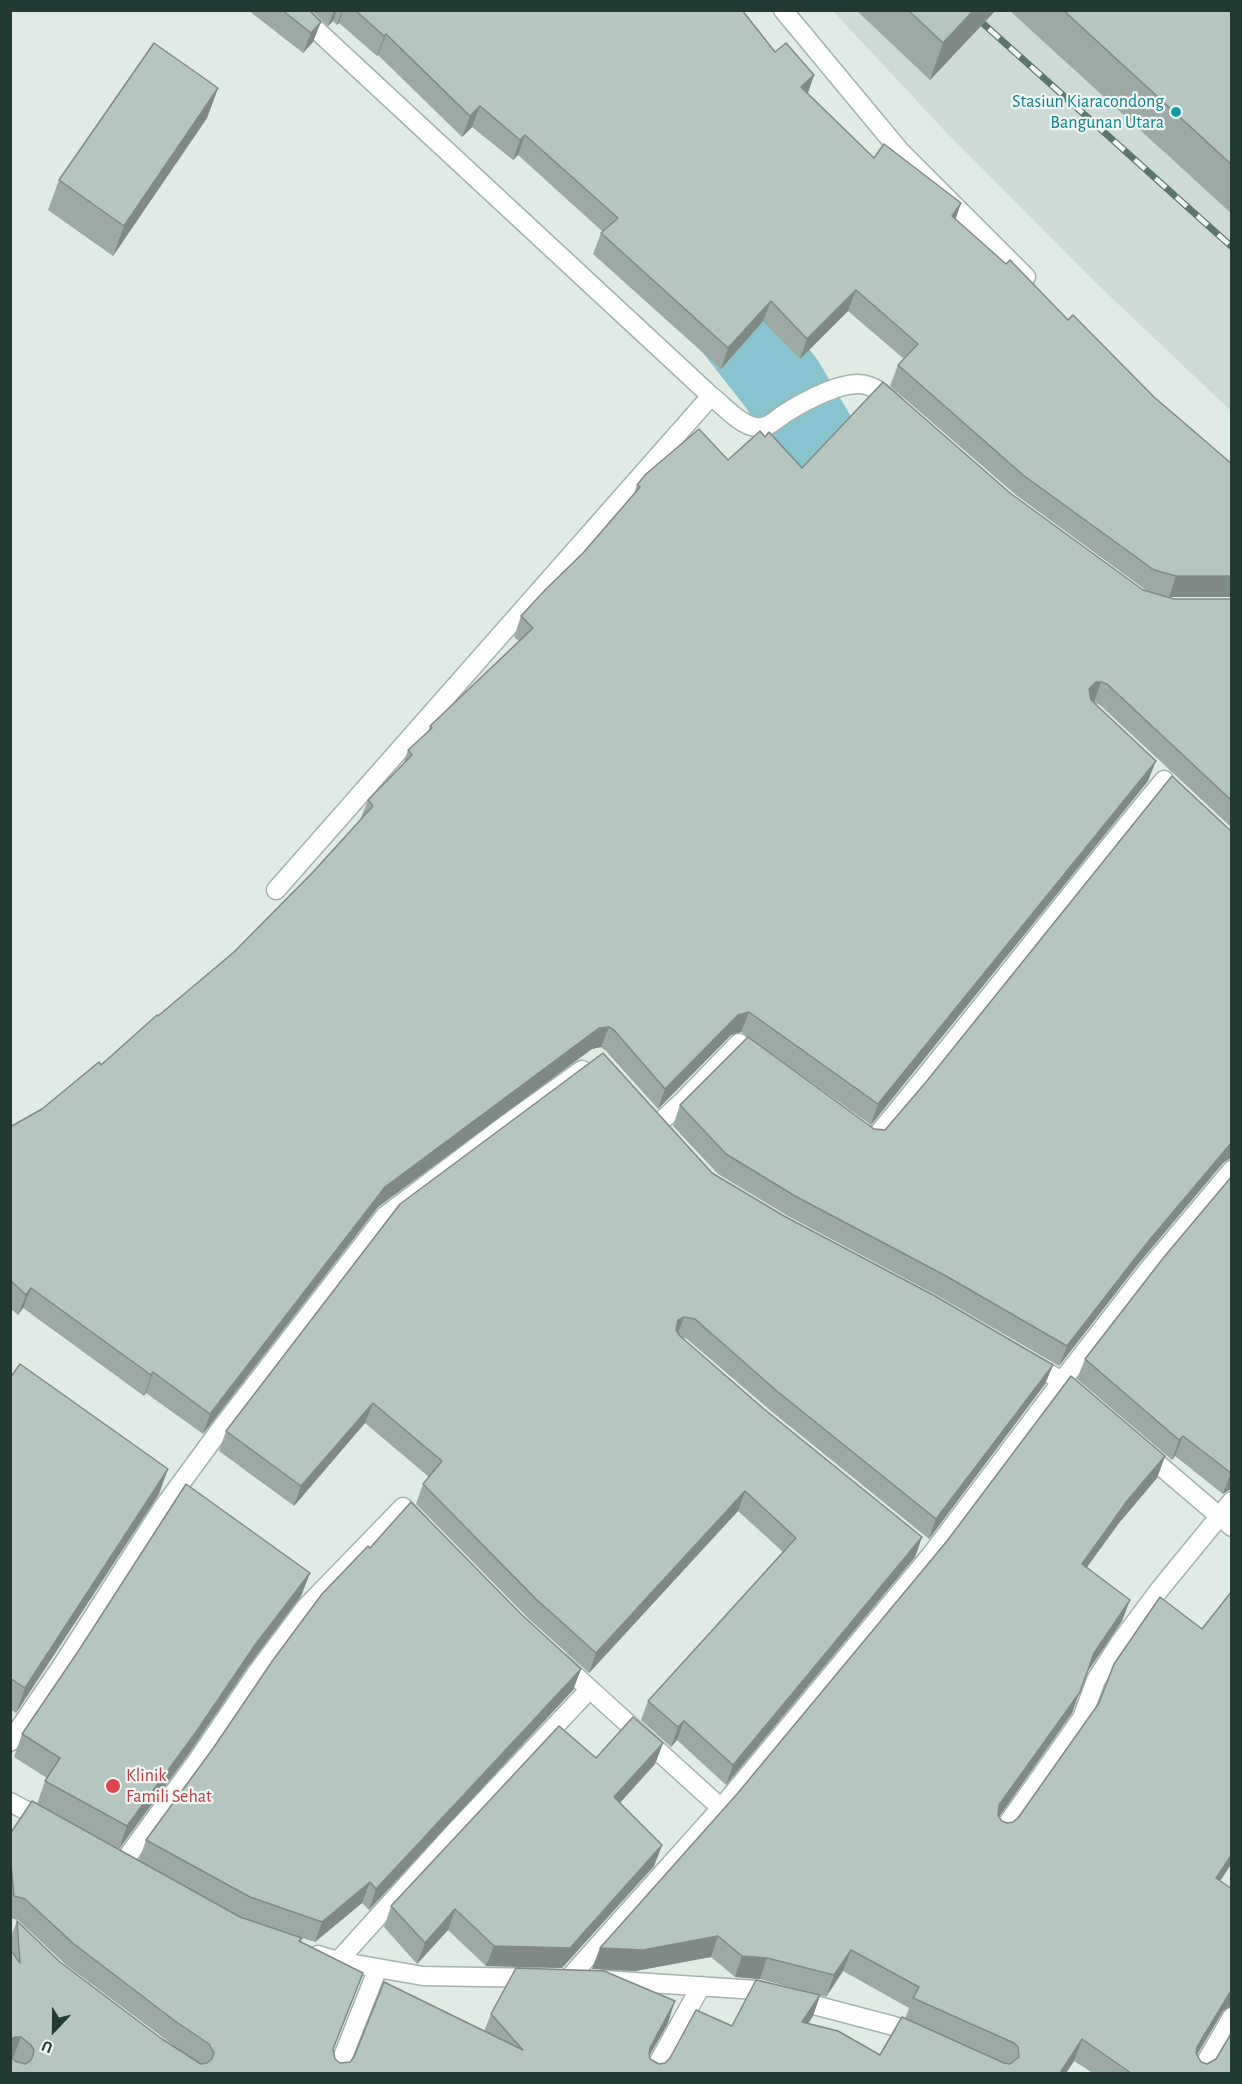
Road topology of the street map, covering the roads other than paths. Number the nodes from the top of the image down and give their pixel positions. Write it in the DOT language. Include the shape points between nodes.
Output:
graph roads {
  1 [pos="295,10"];
  2 [pos="783,10"];
  3 [pos="1041,293"];
  4 [pos="711,396"];
  5 [pos="904,413"];
  6 [pos="1148,765"];
  7 [pos="276,890"];
  8 [pos="598,1058"];
  9 [pos="777,1070"];
  10 [pos="642,1108"];
  11 [pos="657,1125"];
  12 [pos="854,1126"];
  13 [pos="672,1142"];
  14 [pos="1232,1170"];
  15 [pos="1012,1352"];
  16 [pos="1062,1381"];
  17 [pos="1096,1411"];
  18 [pos="1131,1441"];
  19 [pos="1232,1501"];
  20 [pos="1225,1522"];
  21 [pos="434,1539"];
  22 [pos="547,1650"];
  23 [pos="590,1689"];
  24 [pos="10,1742"];
  25 [pos="10,1802"];
  26 [pos="721,1808"];
  27 [pos="66,1833"];
  28 [pos="1000,1833"];
  29 [pos="103,1854"];
  30 [pos="122,1864"];
  31 [pos="141,1875"];
  32 [pos="306,1951"];
  33 [pos="338,1961"];
  34 [pos="378,1968"];
  35 [pos="568,1979"];
  36 [pos="700,1986"];
  37 [pos="1232,2017"];
  38 [pos="937,2045"];
  39 [pos="336,2073"];
  40 [pos="652,2073"];
  41 [pos="1199,2073"];
  1 -- 4 [label="street"];
  2 -- 3 [label="street" via="900,151"];
  4 -- 5 [label="street" via="746,425 758,428 768,426 808,398 855,383 878,390"];
  4 -- 7 [label="street"];
  6 -- 12 [label="street" via="1168,784 1087,872 873,1140"];
  8 -- 24 [label="street" via="385,1216 162,1509"];
  9 -- 11 [label="street" via="739,1042"];
  10 -- 11 [label="street"];
  11 -- 13 [label="street"];
  14 -- 16 [label="street"];
  15 -- 16 [label="street"];
  16 -- 17 [label="street"];
  16 -- 26 [label="street"];
  18 -- 20 [label="street"];
  19 -- 20 [label="street"];
  20 -- 28 [label="street" via="1119,1644 1096,1680 1082,1719"];
  21 -- 30 [label="street" via="403,1507 350,1561 298,1617"];
  22 -- 23 [label="street"];
  23 -- 26 [label="street"];
  23 -- 33 [label="street"];
  25 -- 27 [label="street"];
  26 -- 35 [label="street"];
  29 -- 30 [label="street"];
  30 -- 31 [label="street"];
  32 -- 33 [label="street"];
  33 -- 34 [label="street"];
  34 -- 35 [label="street" via="423,1976"];
  34 -- 39 [label="street"];
  35 -- 36 [label="street"];
  36 -- 38 [label="street" via="757,1990 894,2026"];
  36 -- 40 [label="street"];
  37 -- 41 [label="street"];
}
